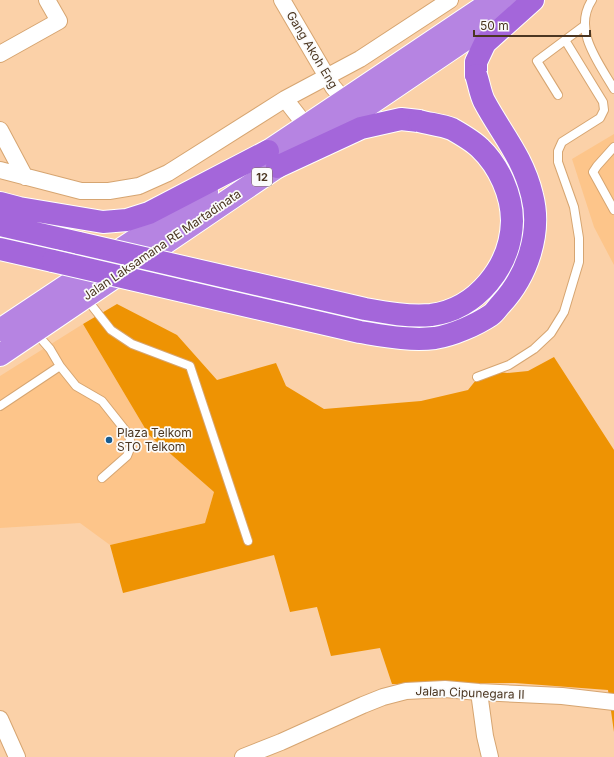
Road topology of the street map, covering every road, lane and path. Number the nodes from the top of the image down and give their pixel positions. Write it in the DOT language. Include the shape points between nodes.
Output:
graph roads {
  1 [pos="47,0"];
  2 [pos="282,0"];
  3 [pos="450,0"];
  4 [pos="494,0"];
  5 [pos="524,0"];
  6 [pos="533,0"];
  7 [pos="592,0"];
  8 [pos="464,20"];
  9 [pos="584,26"];
  10 [pos="565,40"];
  11 [pos="0,54"];
  12 [pos="327,77"];
  13 [pos="614,89"];
  14 [pos="558,95"];
  15 [pos="285,99"];
  16 [pos="344,100"];
  17 [pos="306,126"];
  18 [pos="0,130"];
  19 [pos="614,147"];
  20 [pos="273,159"];
  21 [pos="0,170"];
  22 [pos="25,177"];
  23 [pos="0,203"];
  24 [pos="614,210"];
  25 [pos="0,225"];
  26 [pos="0,249"];
  27 [pos="85,297"];
  28 [pos="0,330"];
  29 [pos="35,331"];
  30 [pos="0,355"];
  31 [pos="60,366"];
  32 [pos="477,377"];
  33 [pos="0,406"];
  34 [pos="102,478"];
  35 [pos="248,541"];
  36 [pos="479,692"];
  37 [pos="614,702"];
  38 [pos="0,719"];
  39 [pos="17,757"];
  40 [pos="243,757"];
  41 [pos="490,757"];
  1 -- 11 [label="street" via="59,21"];
  2 -- 12 [label="street, Gang Akoh Eng"];
  3 -- 8 [label="street"];
  3 -- 12 [label="street" via="360,59"];
  4 -- 8 [label="highway, Jalan Laksamana RE Martadinata / 12"];
  5 -- 20 [label="highway, Jalan Laksamana RE Martadinata / 12"];
  6 -- 26 [label="highway, bridge" via="485,43 476,62 476,75 484,100 513,148 532,196 535,222 532,247 523,273 511,294 492,314 466,329 436,338 403,339 360,332"];
  7 -- 9 [label="lane" via="587,7"];
  8 -- 16 [label="highway, Jalan Laksamana RE Martadinata / 12"];
  9 -- 10 [label="lane"];
  9 -- 13 [label="lane" via="591,50"];
  10 -- 14 [label="lane" via="537,61"];
  10 -- 32 [label="lane" via="603,102 604,110 600,118 562,142 558,151 558,162 574,207 579,238 579,262 564,312 551,333 534,349 509,365"];
  12 -- 15 [label="street"];
  12 -- 16 [label="street, Gang Akoh Eng"];
  15 -- 17 [label="street"];
  15 -- 22 [label="street" via="168,173 139,186 110,192 81,191"];
  16 -- 17 [label="highway, Jalan Laksamana RE Martadinata / 12"];
  17 -- 20 [label="highway, Jalan Laksamana RE Martadinata / 12"];
  18 -- 22 [label="street"];
  19 -- 24 [label="lane" via="593,172"];
  20 -- 23 [label="highway" via="149,213 127,220 103,222"];
  20 -- 25 [label="highway, bridge" via="361,128 401,119 452,130 479,147 494,164 504,184 510,201 512,221 502,263 492,280 477,296 456,308 432,315 404,316"];
  20 -- 27 [label="highway, Jalan Laksamana RE Martadinata / 12"];
  20 -- 28 [label="highway, Jalan Laksamana RE Martadinata / 12"];
  21 -- 22 [label="street"];
  27 -- 29 [label="highway, Jalan Laksamana RE Martadinata / 12"];
  27 -- 35 [label="lane" via="111,330 132,344 190,366"];
  29 -- 30 [label="highway, Jalan Laksamana RE Martadinata / 12"];
  29 -- 31 [label="lane"];
  31 -- 33 [label="lane"];
  31 -- 34 [label="lane" via="76,386 102,401 129,435 131,446 127,456"];
  36 -- 37 [label="street, Jalan Cipunegara II" via="562,696"];
  36 -- 40 [label="street, Jalan Cipunegara II" via="445,689 406,691 363,705"];
  36 -- 41 [label="street" via="484,736"];
  38 -- 39 [label="street"];
}
